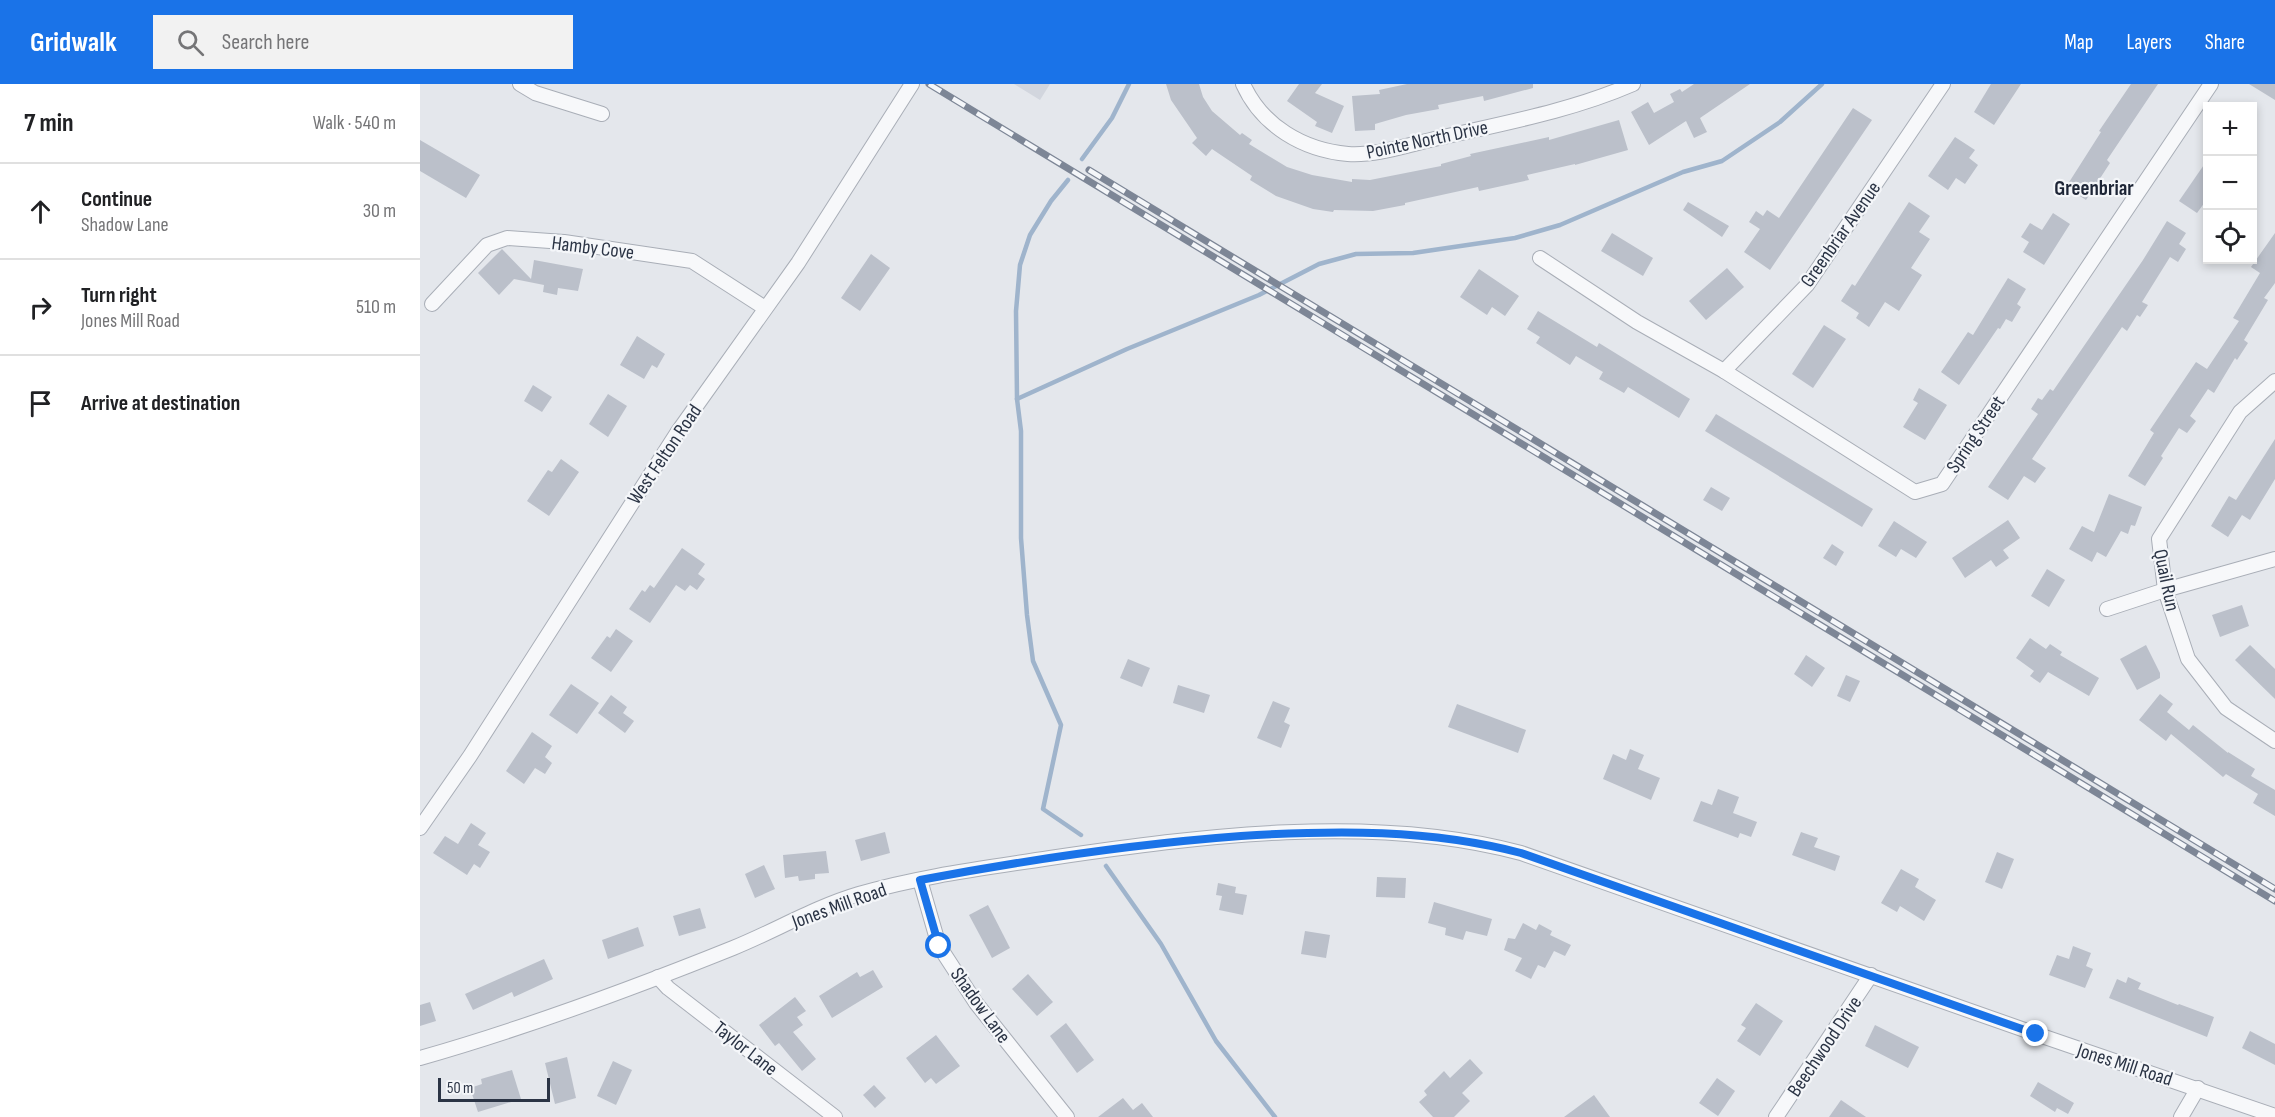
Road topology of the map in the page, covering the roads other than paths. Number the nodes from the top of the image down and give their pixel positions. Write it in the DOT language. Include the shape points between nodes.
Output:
graph roads {
  1 [pos="520,84"];
  2 [pos="912,84"];
  3 [pos="1243,84"];
  4 [pos="1633,84"];
  5 [pos="1943,84"];
  6 [pos="2211,84"];
  7 [pos="602,114"];
  8 [pos="1540,258"];
  9 [pos="432,304"];
  10 [pos="765,308"];
  11 [pos="1724,371"];
  12 [pos="2275,381"];
  13 [pos="2275,559"];
  14 [pos="2165,590"];
  15 [pos="2107,609"];
  16 [pos="2275,741"];
  17 [pos="420,828"];
  18 [pos="920,880"];
  19 [pos="1871,975"];
  20 [pos="658,977"];
  21 [pos="420,1058"];
  22 [pos="2198,1089"];
  23 [pos="2275,1116"];
  24 [pos="835,1117"];
  25 [pos="1067,1117"];
  26 [pos="1776,1117"];
  27 [pos="2181,1117"];
  1 -- 7 [label="street" via="535,93"];
  2 -- 10 [label="street, West Felton Road"];
  3 -- 4 [label="street, Pointe North Drive" via="1262,113 1292,138 1351,154 1560,110"];
  5 -- 11 [label="street, Greenbriar Avenue" via="1807,285"];
  6 -- 11 [label="street, Spring Street" via="1942,484 1915,492"];
  8 -- 11 [label="street, Spring Street"];
  9 -- 10 [label="street, Hamby Cove" via="487,246 507,238 564,242 692,261"];
  10 -- 17 [label="street, West Felton Road" via="677,434"];
  12 -- 14 [label="street, Quail Run" via="2240,412 2159,539"];
  13 -- 14 [label="street"];
  14 -- 15 [label="street"];
  14 -- 16 [label="street, Quail Run" via="2188,658 2226,708"];
  18 -- 19 [label="street, Jones Mill Road" via="1207,838 1323,832 1432,835 1521,853"];
  18 -- 20 [label="street, Jones Mill Road" via="856,895"];
  18 -- 25 [label="street, Shadow Lane" via="939,946 976,1003"];
  19 -- 22 [label="street, Jones Mill Road"];
  19 -- 26 [label="street, Beechwood Drive"];
  20 -- 21 [label="street, Jones Mill Road"];
  20 -- 24 [label="street, Taylor Lane"];
  22 -- 23 [label="street, Jones Mill Road"];
  22 -- 27 [label="street"];
}
